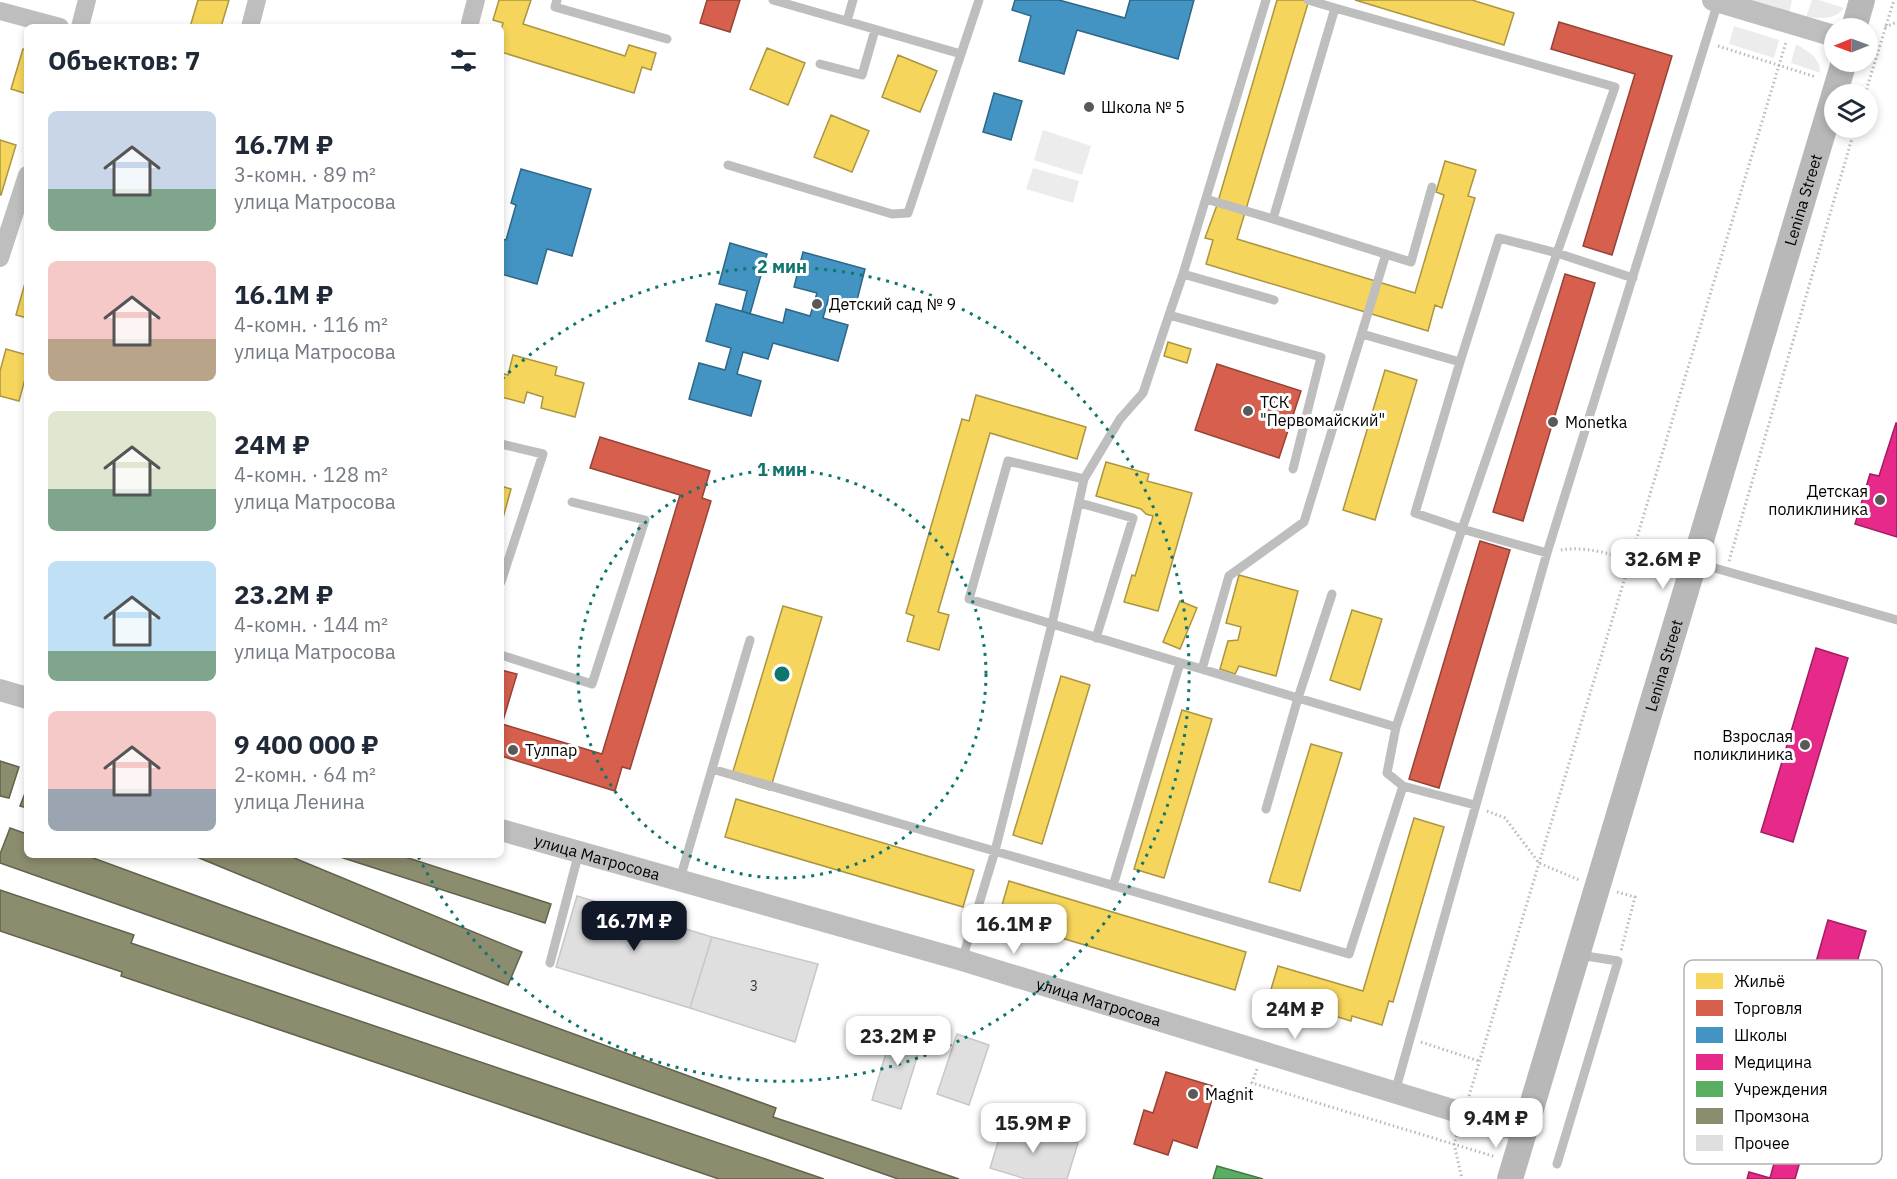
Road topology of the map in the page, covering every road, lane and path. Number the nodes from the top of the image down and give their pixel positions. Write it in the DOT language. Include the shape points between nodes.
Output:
graph roads {
  1 [pos="87,0"];
  2 [pos="257,0"];
  3 [pos="476,0"];
  4 [pos="557,0"];
  5 [pos="773,0"];
  6 [pos="853,0"];
  7 [pos="978,0"];
  8 [pos="1266,0"];
  9 [pos="1308,0"];
  10 [pos="1862,0"];
  11 [pos="1894,0"];
  12 [pos="1715,1"];
  13 [pos="1335,8"];
  14 [pos="0,11"];
  15 [pos="1857,18"];
  16 [pos="847,21"];
  17 [pos="1897,22"];
  18 [pos="470,23"];
  19 [pos="49,24"];
  20 [pos="81,24"];
  21 [pos="251,24"];
  22 [pos="1886,27"];
  23 [pos="876,30"];
  24 [pos="1824,33"];
  25 [pos="1788,34"];
  26 [pos="667,39"];
  27 [pos="1706,42"];
  28 [pos="961,54"];
  29 [pos="820,64"];
  30 [pos="1779,65"];
  31 [pos="1841,72"];
  32 [pos="1816,77"];
  33 [pos="1868,84"];
  34 [pos="1852,138"];
  35 [pos="728,165"];
  36 [pos="24,184"];
  37 [pos="1432,187"];
  38 [pos="1206,199"];
  39 [pos="13,216"];
  40 [pos="1273,219"];
  41 [pos="1557,253"];
  42 [pos="1386,254"];
  43 [pos="0,258"];
  44 [pos="1183,274"];
  45 [pos="1633,278"];
  46 [pos="1275,300"];
  47 [pos="1169,315"];
  48 [pos="1362,334"];
  49 [pos="1460,362"];
  50 [pos="504,445"];
  51 [pos="1293,469"];
  52 [pos="1084,479"];
  53 [pos="572,502"];
  54 [pos="1080,503"];
  55 [pos="1462,529"];
  56 [pos="1547,553"];
  57 [pos="1630,559"];
  58 [pos="1726,571"];
  59 [pos="1691,572"];
  60 [pos="504,573"];
  61 [pos="1332,594"];
  62 [pos="1897,620"];
  63 [pos="1052,624"];
  64 [pos="1096,638"];
  65 [pos="750,640"];
  66 [pos="504,656"];
  67 [pos="1180,663"];
  68 [pos="1202,669"];
  69 [pos="0,690"];
  70 [pos="24,697"];
  71 [pos="1298,698"];
  72 [pos="1396,727"];
  73 [pos="712,769"];
  74 [pos="1403,786"];
  75 [pos="1475,805"];
  76 [pos="1266,809"];
  77 [pos="504,831"];
  78 [pos="995,851"];
  79 [pos="579,852"];
  80 [pos="1539,863"];
  81 [pos="680,879"];
  82 [pos="1581,881"];
  83 [pos="1113,886"];
  84 [pos="1613,891"];
  85 [pos="1577,955"];
  86 [pos="962,960"];
  87 [pos="1618,962"];
  88 [pos="550,963"];
  89 [pos="1410,1039"];
  90 [pos="1262,1052"];
  91 [pos="1479,1060"];
  92 [pos="1395,1092"];
  93 [pos="1463,1113"];
  94 [pos="1524,1132"];
  95 [pos="1454,1144"];
  96 [pos="1557,1164"];
  97 [pos="1512,1171"];
  98 [pos="1462,1179"];
  1 -- 20 [label="street"];
  2 -- 21 [label="street"];
  3 -- 18 [label="street"];
  4 -- 26 [label="lane" via="555,7"];
  5 -- 16 [label="lane"];
  6 -- 16 [label="lane"];
  7 -- 28 [label="lane"];
  8 -- 38 [label="lane"];
  9 -- 13 [label="lane"];
  10 -- 15 [label="main road"];
  11 -- 22 [label="path"];
  12 -- 24 [label="street"];
  12 -- 27 [label="lane"];
  13 -- 40 [label="lane"];
  13 -- 41 [label="lane" via="1616,87"];
  14 -- 19 [label="street"];
  16 -- 23 [label="lane"];
  17 -- 22 [label="path"];
  22 -- 33 [label="path"];
  23 -- 28 [label="lane"];
  23 -- 29 [label="lane" via="862,75"];
  25 -- 30 [label="path"];
  27 -- 30 [label="path"];
  27 -- 45 [label="lane"];
  28 -- 35 [label="lane" via="908,213 892,214"];
  30 -- 32 [label="path"];
  30 -- 57 [label="path"];
  31 -- 59 [label="main road, Lenina Street"];
  34 -- 58 [label="path"];
  36 -- 39 [label="street"];
  37 -- 42 [label="lane" via="1411,262"];
  38 -- 40 [label="lane"];
  38 -- 44 [label="lane"];
  39 -- 43 [label="street"];
  40 -- 42 [label="lane"];
  41 -- 45 [label="lane"];
  41 -- 49 [label="lane" via="1499,238"];
  41 -- 55 [label="lane"];
  42 -- 48 [label="lane"];
  44 -- 46 [label="lane"];
  44 -- 47 [label="lane"];
  45 -- 56 [label="lane"];
  47 -- 51 [label="lane" via="1321,357"];
  47 -- 52 [label="lane" via="1143,393 1120,419"];
  48 -- 49 [label="lane"];
  48 -- 68 [label="lane" via="1304,522 1229,576"];
  49 -- 55 [label="lane" via="1415,513"];
  50 -- 60 [label="lane" via="543,454"];
  52 -- 54 [label="lane"];
  52 -- 63 [label="lane" via="1008,461 969,599"];
  53 -- 66 [label="lane" via="645,520 592,684"];
  54 -- 63 [label="lane"];
  54 -- 64 [label="lane" via="1133,518"];
  55 -- 56 [label="lane"];
  55 -- 72 [label="lane"];
  56 -- 57 [label="path" via="1573,548"];
  56 -- 75 [label="lane"];
  57 -- 59 [label="path"];
  57 -- 80 [label="path"];
  58 -- 59 [label="lane"];
  58 -- 62 [label="lane"];
  59 -- 85 [label="main road, Lenina Street"];
  61 -- 71 [label="lane"];
  63 -- 64 [label="lane"];
  63 -- 78 [label="lane"];
  64 -- 67 [label="lane"];
  65 -- 73 [label="lane"];
  67 -- 68 [label="lane"];
  67 -- 83 [label="lane"];
  68 -- 71 [label="lane"];
  69 -- 70 [label="street"];
  71 -- 72 [label="lane"];
  71 -- 76 [label="lane"];
  72 -- 74 [label="lane" via="1387,773"];
  73 -- 78 [label="lane"];
  73 -- 81 [label="lane"];
  74 -- 75 [label="lane"];
  74 -- 83 [label="lane" via="1349,954"];
  75 -- 80 [label="path" via="1505,818"];
  75 -- 89 [label="lane"];
  77 -- 79 [label="street, улица Матросова"];
  78 -- 83 [label="lane"];
  78 -- 86 [label="lane"];
  79 -- 81 [label="street, улица Матросова"];
  79 -- 88 [label="lane"];
  80 -- 82 [label="path"];
  80 -- 91 [label="path"];
  81 -- 86 [label="street, улица Матросова"];
  84 -- 87 [label="path" via="1635,897"];
  85 -- 87 [label="lane"];
  85 -- 94 [label="main road, Lenina Street"];
  86 -- 90 [label="street, улица Матросова"];
  87 -- 96 [label="lane"];
  89 -- 91 [label="path"];
  89 -- 92 [label="lane"];
  90 -- 92 [label="street, улица Матросова"];
  90 -- 95 [label="path" via="1252,1083"];
  91 -- 93 [label="path"];
  92 -- 93 [label="street, улица Матросова"];
  93 -- 94 [label="street, улица Матросова"];
  93 -- 95 [label="path"];
  94 -- 97 [label="main road, Lenina Street"];
  95 -- 97 [label="path"];
  95 -- 98 [label="path"];
}
